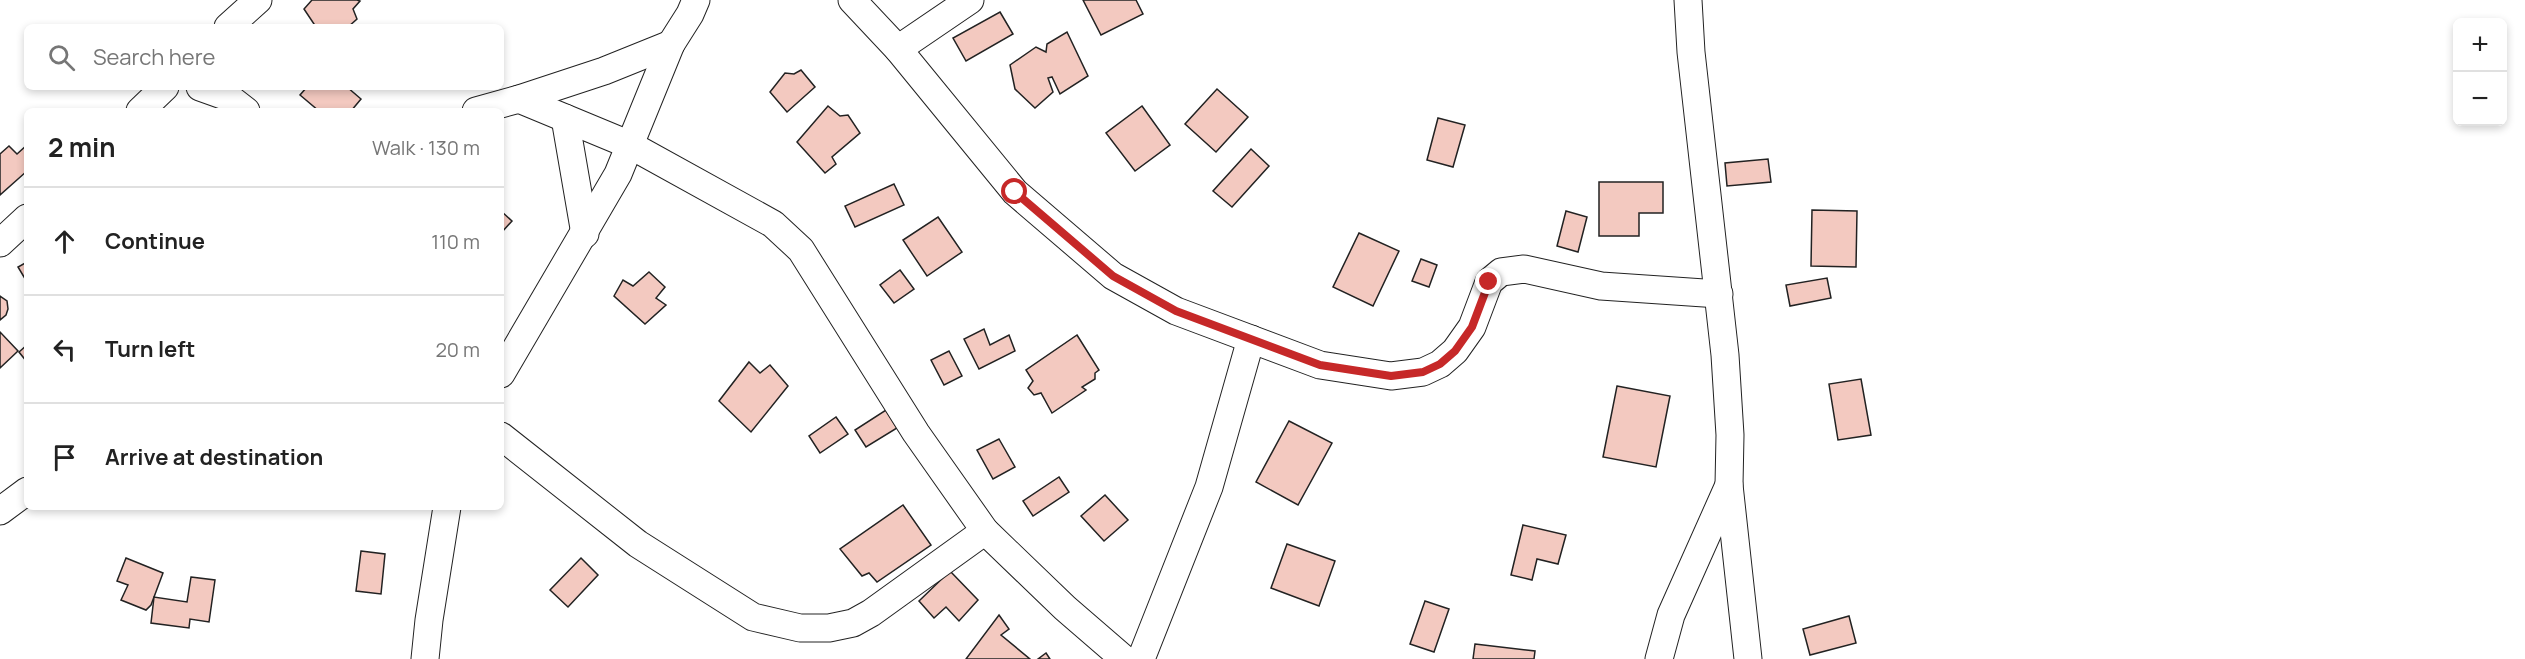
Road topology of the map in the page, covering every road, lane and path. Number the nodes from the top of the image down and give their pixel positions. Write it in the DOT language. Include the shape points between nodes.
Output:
graph roads {
  1 [pos="258,0"];
  2 [pos="715,0"];
  3 [pos="852,0"];
  4 [pos="970,0"];
  5 [pos="1688,0"];
  6 [pos="693,7"];
  7 [pos="231,24"];
  8 [pos="671,44"];
  9 [pos="898,49"];
  10 [pos="162,90"];
  11 [pos="208,90"];
  12 [pos="519,99"];
  13 [pos="143,108"];
  14 [pos="242,108"];
  15 [pos="487,108"];
  16 [pos="564,118"];
  17 [pos="630,145"];
  18 [pos="24,221"];
  19 [pos="585,234"];
  20 [pos="0,243"];
  21 [pos="1719,294"];
  22 [pos="1251,339"];
  23 [pos="504,369"];
  24 [pos="504,438"];
  25 [pos="1729,485"];
  26 [pos="24,493"];
  27 [pos="447,510"];
  28 [pos="0,511"];
  29 [pos="985,531"];
  30 [pos="425,659"];
  31 [pos="1124,659"];
  32 [pos="1141,659"];
  33 [pos="1659,659"];
  34 [pos="1748,659"];
  1 -- 7 [label="street"];
  2 -- 6 [label="street"];
  3 -- 9 [label="street"];
  4 -- 9 [label="street"];
  5 -- 21 [label="street" via="1690,52"];
  6 -- 8 [label="street"];
  8 -- 12 [label="street"];
  8 -- 17 [label="street"];
  9 -- 22 [label="street" via="1015,192 1113,276 1176,311"];
  10 -- 13 [label="street"];
  11 -- 14 [label="street" via="228,97"];
  12 -- 15 [label="street"];
  12 -- 16 [label="street"];
  16 -- 17 [label="street"];
  16 -- 19 [label="street"];
  17 -- 19 [label="street"];
  17 -- 29 [label="street" via="773,224 801,250 916,433"];
  18 -- 20 [label="street"];
  19 -- 23 [label="street"];
  21 -- 22 [label="street" via="1601,286 1511,269 1489,282 1472,327 1455,351 1423,372 1391,376 1320,365"];
  21 -- 25 [label="street" via="1730,435"];
  22 -- 32 [label="street" via="1209,487"];
  24 -- 29 [label="street" via="638,544 753,617 800,628 853,623"];
  25 -- 33 [label="street" via="1671,615"];
  25 -- 34 [label="street"];
  26 -- 28 [label="street"];
  27 -- 30 [label="street"];
  29 -- 31 [label="street"];
}
